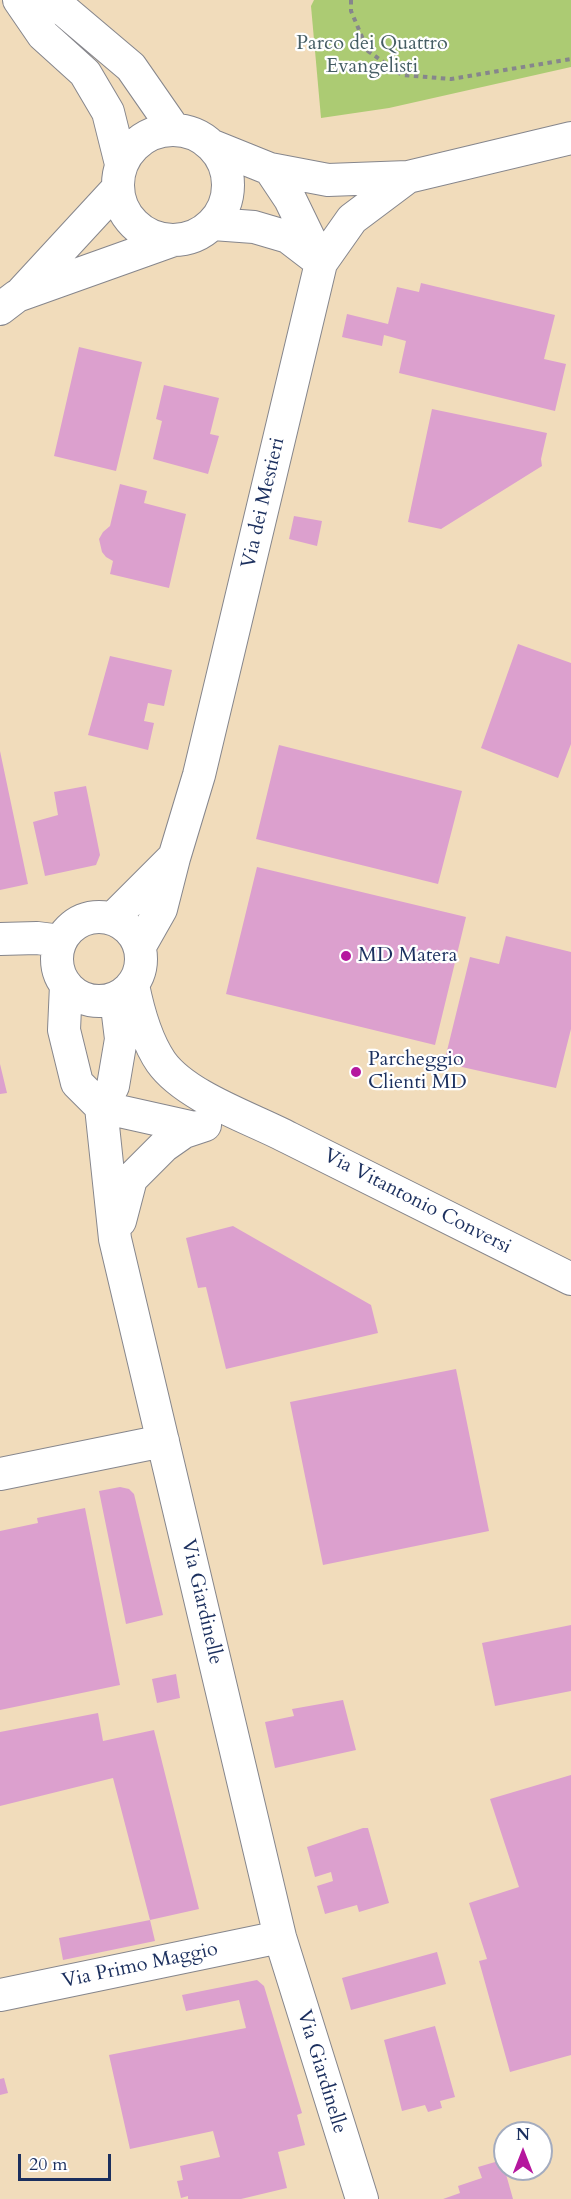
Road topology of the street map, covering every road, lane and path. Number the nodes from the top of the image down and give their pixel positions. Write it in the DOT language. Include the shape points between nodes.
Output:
graph roads {
  1 [pos="19,0"];
  2 [pos="48,0"];
  3 [pos="351,0"];
  4 [pos="571,59"];
  5 [pos="174,129"];
  6 [pos="571,138"];
  7 [pos="213,146"];
  8 [pos="270,169"];
  9 [pos="119,176"];
  10 [pos="408,177"];
  11 [pos="213,224"];
  12 [pos="174,240"];
  13 [pos="321,263"];
  14 [pos="9,303"];
  15 [pos="174,858"];
  16 [pos="112,919"];
  17 [pos="0,939"];
  18 [pos="61,941"];
  19 [pos="140,946"];
  20 [pos="66,985"];
  21 [pos="124,991"];
  22 [pos="101,1107"];
  23 [pos="262,1124"];
  24 [pos="195,1128"];
  25 [pos="115,1239"];
  26 [pos="571,1279"];
  27 [pos="163,1442"];
  28 [pos="0,1474"];
  29 [pos="280,1937"];
  30 [pos="0,1995"];
  31 [pos="354,2193"];
  1 -- 9 [label="street" via="43,35 84,74 108,112"];
  2 -- 5 [label="street" via="131,67"];
  3 -- 4 [label="path" via="351,11 368,51 402,75 451,79"];
  5 -- 7 [label="street" via="202,137"];
  5 -- 9 [label="street" via="142,138 130,149"];
  6 -- 10 [label="street"];
  7 -- 8 [label="street"];
  7 -- 11 [label="street" via="228,176 228,194"];
  8 -- 10 [label="street" via="328,180"];
  8 -- 13 [label="street" via="290,199"];
  9 -- 12 [label="street" via="121,205 130,220 142,231"];
  9 -- 14 [label="street"];
  10 -- 13 [label="street" via="352,219"];
  11 -- 12 [label="street" via="188,238"];
  11 -- 13 [label="street" via="254,227 288,237"];
  12 -- 14 [label="street"];
  13 -- 15 [label="street, Via dei Mestieri" via="199,775"];
  15 -- 16 [label="street, Via dei Mestieri"];
  15 -- 19 [label="street, Via dei Mestieri" via="161,909"];
  16 -- 18 [label="street" via="84,919"];
  16 -- 19 [label="street" via="134,934"];
  17 -- 18 [label="street"];
  18 -- 20 [label="street" via="57,966"];
  19 -- 21 [label="street" via="139,973"];
  20 -- 21 [label="street" via="89,1000 103,1001"];
  20 -- 22 [label="street" via="64,1030 77,1083"];
  21 -- 22 [label="street" via="113,1086"];
  21 -- 23 [label="street, Via Vitantonio Conversi" via="138,1007 161,1062 210,1101"];
  22 -- 24 [label="street"];
  22 -- 25 [label="street, Via Giardinelle"];
  23 -- 24 [label="street, Via Vitantonio Conversi" via="208,1124"];
  23 -- 26 [label="street, Via Vitantonio Conversi"];
  24 -- 25 [label="street, Via Vitantonio Conversi" via="164,1146 131,1179"];
  25 -- 27 [label="street, Via Giardinelle"];
  27 -- 28 [label="street"];
  27 -- 29 [label="street, Via Giardinelle"];
  29 -- 30 [label="street, Via Primo Maggio"];
  29 -- 31 [label="street, Via Giardinelle"];
}
